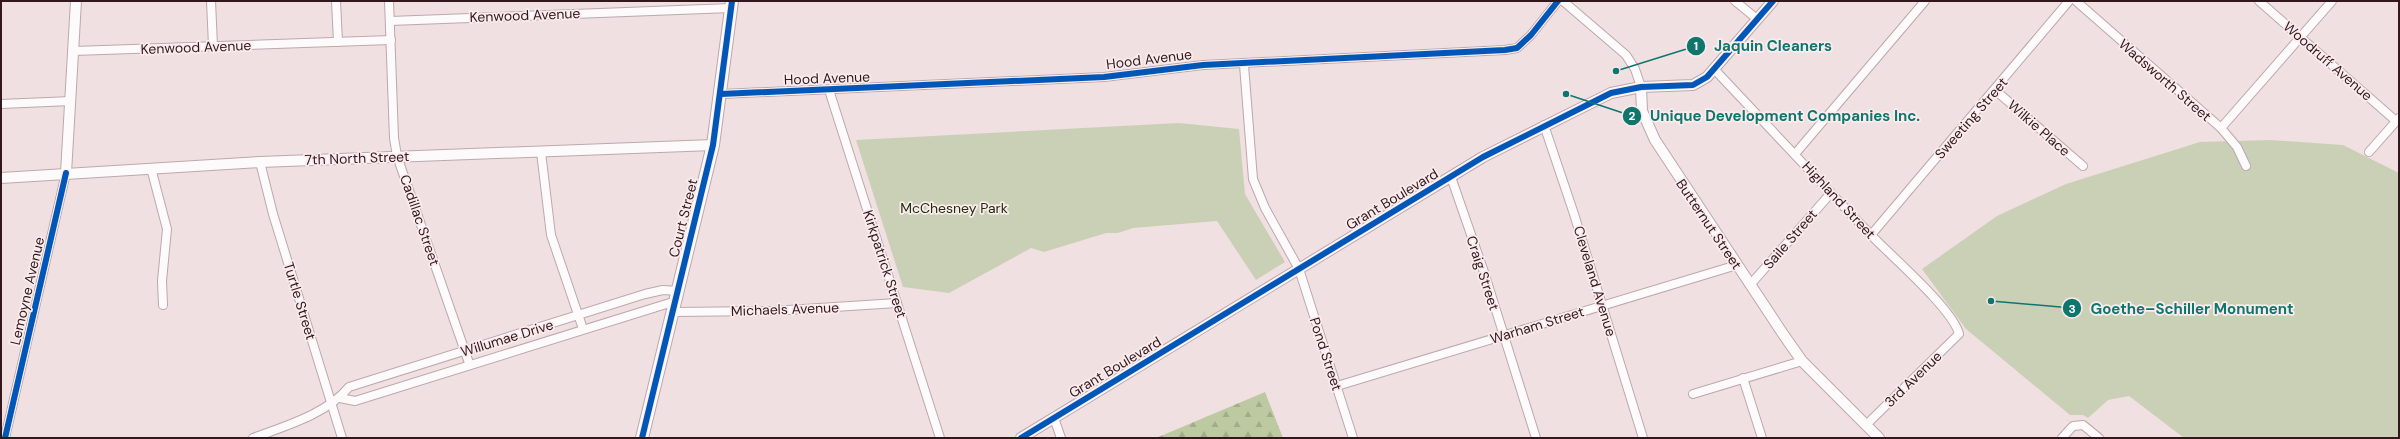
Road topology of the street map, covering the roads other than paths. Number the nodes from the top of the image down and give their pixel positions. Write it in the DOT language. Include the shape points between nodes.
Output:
graph roads {
  1 [pos="76,1"];
  2 [pos="211,1"];
  3 [pos="336,1"];
  4 [pos="389,1"];
  5 [pos="1558,1"];
  6 [pos="1563,1"];
  7 [pos="1735,1"];
  8 [pos="1773,1"];
  9 [pos="1925,1"];
  10 [pos="2069,1"];
  11 [pos="2076,1"];
  12 [pos="2259,1"];
  13 [pos="2332,1"];
  14 [pos="732,4"];
  15 [pos="390,20"];
  16 [pos="1757,20"];
  17 [pos="2301,37"];
  18 [pos="391,40"];
  19 [pos="338,42"];
  20 [pos="213,46"];
  21 [pos="74,51"];
  22 [pos="1244,65"];
  23 [pos="1714,69"];
  24 [pos="1641,88"];
  25 [pos="829,90"];
  26 [pos="1995,90"];
  27 [pos="721,94"];
  28 [pos="71,101"];
  29 [pos="1,104"];
  30 [pos="2397,119"];
  31 [pos="1544,125"];
  32 [pos="2221,128"];
  33 [pos="713,145"];
  34 [pos="541,152"];
  35 [pos="2369,152"];
  36 [pos="1795,154"];
  37 [pos="397,156"];
  38 [pos="260,162"];
  39 [pos="2083,166"];
  40 [pos="2246,166"];
  41 [pos="151,168"];
  42 [pos="66,173"];
  43 [pos="1451,177"];
  44 [pos="1,178"];
  45 [pos="1831,192"];
  46 [pos="1871,235"];
  47 [pos="1737,265"];
  48 [pos="1299,270"];
  49 [pos="1750,285"];
  50 [pos="676,301"];
  51 [pos="897,304"];
  52 [pos="163,305"];
  53 [pos="1602,305"];
  54 [pos="578,316"];
  55 [pos="582,329"];
  56 [pos="1959,334"];
  57 [pos="1504,335"];
  58 [pos="465,351"];
  59 [pos="1802,360"];
  60 [pos="470,363"];
  61 [pos="1743,378"];
  62 [pos="1337,386"];
  63 [pos="1693,394"];
  64 [pos="340,398"];
  65 [pos="332,402"];
  66 [pos="1054,418"];
  67 [pos="1866,425"];
  68 [pos="6,438"];
  69 [pos="253,438"];
  70 [pos="342,438"];
  71 [pos="642,438"];
  72 [pos="940,438"];
  73 [pos="1021,438"];
  74 [pos="1061,438"];
  75 [pos="1354,438"];
  76 [pos="1536,438"];
  77 [pos="1643,438"];
  78 [pos="1762,438"];
  79 [pos="1879,438"];
  80 [pos="2062,438"];
  81 [pos="2099,438"];
  1 -- 21 [label="street, Lemoyne Avenue"];
  2 -- 20 [label="street"];
  3 -- 19 [label="street"];
  4 -- 15 [label="street, Cadillac Street"];
  5 -- 22 [label="street, Hood Avenue" via="1531,35 1517,48"];
  6 -- 24 [label="street, Butternut Street" via="1626,55 1635,69"];
  7 -- 16 [label="street"];
  8 -- 16 [label="street, Grant Boulevard"];
  9 -- 36 [label="street"];
  10 -- 26 [label="street, Sweeting Street"];
  11 -- 32 [label="street, Wadsworth Street"];
  12 -- 17 [label="street, Woodruff Avenue"];
  13 -- 17 [label="street"];
  14 -- 15 [label="street, Kenwood Avenue"];
  14 -- 27 [label="main road, Court Street"];
  15 -- 18 [label="street, Cadillac Street"];
  16 -- 23 [label="street, Grant Boulevard"];
  17 -- 30 [label="street, Woodruff Avenue"];
  17 -- 32 [label="street"];
  18 -- 19 [label="street, Kenwood Avenue"];
  18 -- 37 [label="street, Cadillac Street" via="394,138"];
  19 -- 20 [label="street, Kenwood Avenue"];
  20 -- 21 [label="street, Kenwood Avenue"];
  21 -- 28 [label="street, Lemoyne Avenue"];
  22 -- 25 [label="street, Hood Avenue" via="1173,68 1104,77"];
  22 -- 48 [label="street, Pond Street" via="1253,178 1265,208"];
  23 -- 24 [label="street, Grant Boulevard" via="1707,77 1694,84"];
  23 -- 36 [label="street, Highland Street"];
  24 -- 31 [label="street, Grant Boulevard" via="1605,95"];
  24 -- 47 [label="street, Butternut Street" via="1642,110 1654,140"];
  25 -- 27 [label="street, Hood Avenue"];
  25 -- 51 [label="street, Kirkpatrick Street"];
  26 -- 39 [label="street, Wilkie Place"];
  26 -- 46 [label="street, Sweeting Street"];
  27 -- 33 [label="main road, Court Street"];
  28 -- 29 [label="street"];
  28 -- 42 [label="street, Lemoyne Avenue"];
  30 -- 35 [label="street"];
  31 -- 43 [label="street, Grant Boulevard"];
  31 -- 53 [label="street, Cleveland Avenue"];
  32 -- 40 [label="street, Wadsworth Street" via="2237,147"];
  33 -- 34 [label="street, 7th North Street"];
  33 -- 50 [label="main road, Court Street"];
  34 -- 37 [label="street, 7th North Street"];
  34 -- 54 [label="street" via="551,235"];
  36 -- 45 [label="street, Highland Street"];
  37 -- 38 [label="street, 7th North Street"];
  37 -- 58 [label="street, Cadillac Street"];
  38 -- 41 [label="street, 7th North Street"];
  38 -- 65 [label="street, Turtle Street"];
  41 -- 42 [label="street, 7th North Street"];
  41 -- 52 [label="street" via="167,229 162,281"];
  42 -- 44 [label="street, 7th North Street"];
  42 -- 68 [label="street, Lemoyne Avenue"];
  43 -- 48 [label="street, Grant Boulevard"];
  43 -- 57 [label="street, Craig Street"];
  45 -- 46 [label="street, Highland Street"];
  45 -- 49 [label="street, Saile Street"];
  46 -- 56 [label="street, Highland Street" via="1950,316"];
  47 -- 49 [label="street, Butternut Street"];
  47 -- 53 [label="street, Warham Street"];
  48 -- 62 [label="street, Pond Street"];
  48 -- 66 [label="street, Grant Boulevard"];
  49 -- 59 [label="street, Butternut Street"];
  50 -- 51 [label="street, Michaels Avenue" via="772,311"];
  50 -- 54 [label="street, Willumae Drive" via="663,290"];
  50 -- 55 [label="street, Willumae Drive"];
  50 -- 71 [label="main road, Court Street"];
  51 -- 72 [label="street, Kirkpatrick Street"];
  53 -- 57 [label="street, Warham Street"];
  53 -- 77 [label="street, Cleveland Avenue"];
  54 -- 55 [label="street"];
  54 -- 58 [label="street, Willumae Drive"];
  55 -- 60 [label="street, Willumae Drive"];
  56 -- 67 [label="street, 3rd Avenue"];
  57 -- 62 [label="street, Warham Street"];
  57 -- 76 [label="street, Craig Street"];
  58 -- 60 [label="street, Cadillac Street"];
  58 -- 64 [label="street, Willumae Drive" via="349,387"];
  59 -- 61 [label="street"];
  59 -- 67 [label="street, Butternut Street"];
  60 -- 64 [label="street, Willumae Drive" via="355,400"];
  61 -- 63 [label="street"];
  61 -- 78 [label="street"];
  62 -- 75 [label="street, Pond Street"];
  64 -- 65 [label="street, Willumae Drive"];
  65 -- 69 [label="street, Willumae Drive" via="303,418"];
  65 -- 70 [label="street, Turtle Street"];
  66 -- 73 [label="street, Grant Boulevard"];
  66 -- 74 [label="street"];
  67 -- 79 [label="street, Butternut Street"];
  80 -- 81 [label="street" via="2073,426 2083,425"];
}
